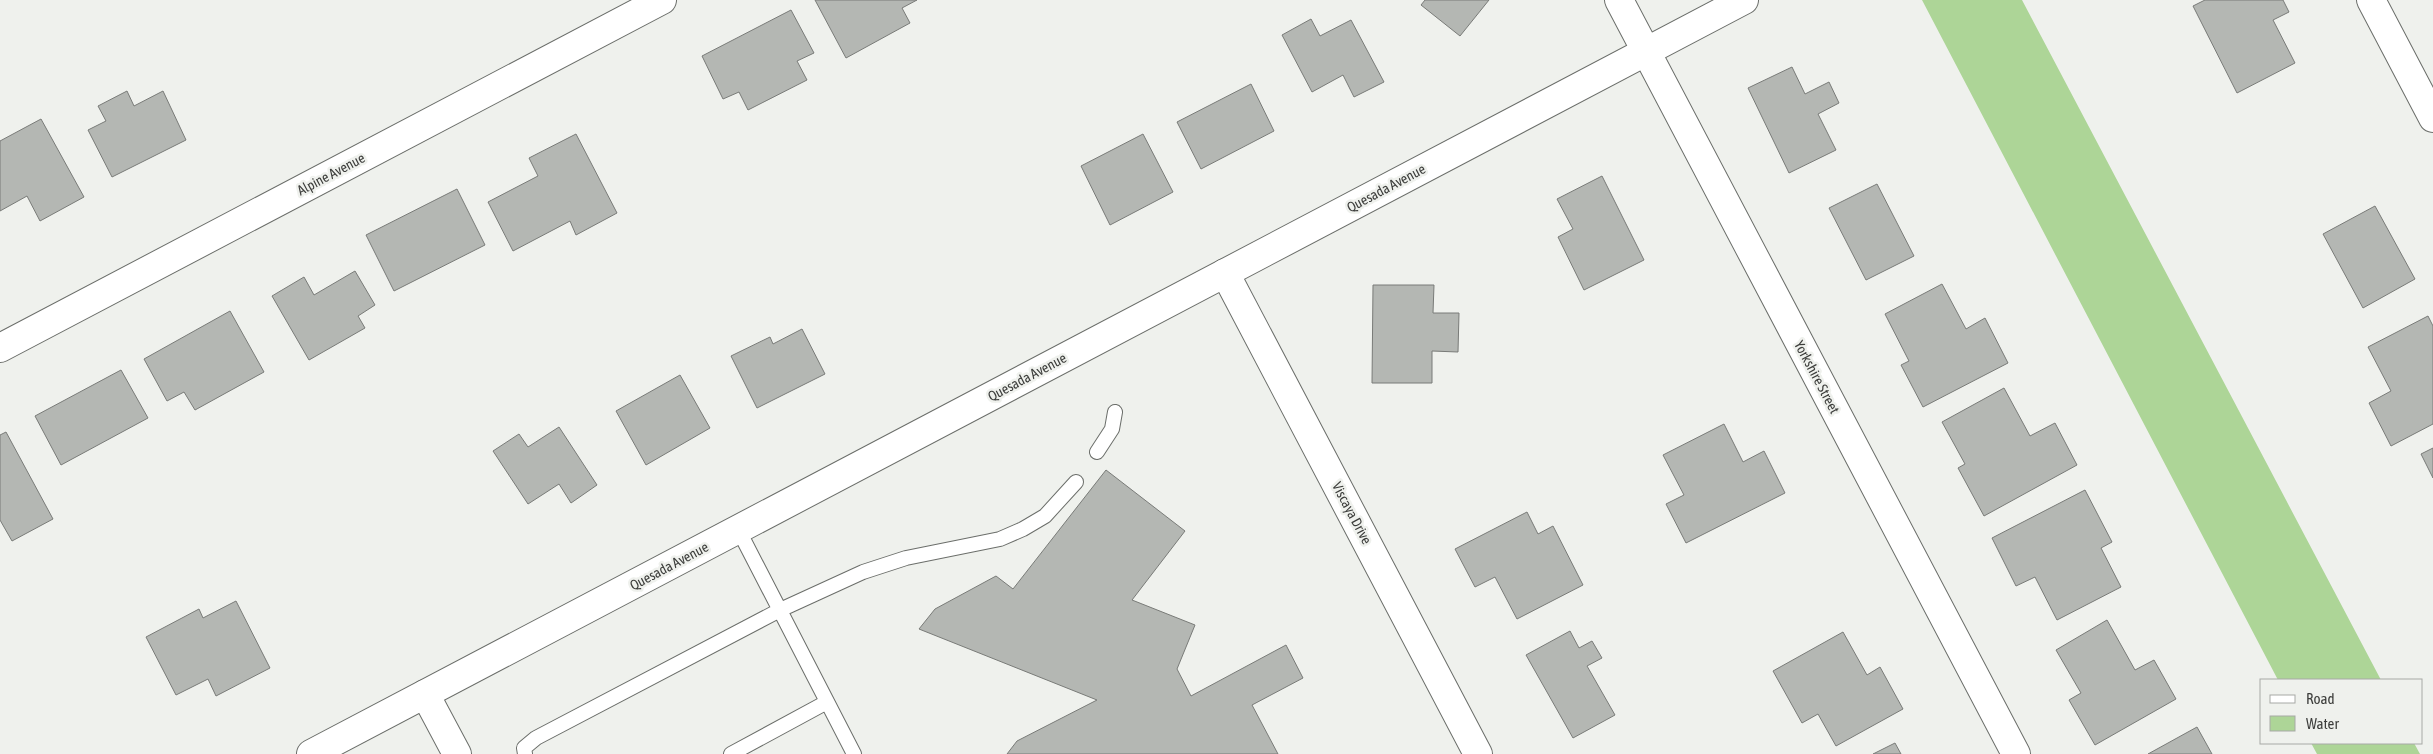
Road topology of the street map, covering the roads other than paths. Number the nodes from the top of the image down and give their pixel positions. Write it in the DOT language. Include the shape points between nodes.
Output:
graph roads {
  1 [pos="662,0"];
  2 [pos="1619,0"];
  3 [pos="1744,0"];
  4 [pos="2371,0"];
  5 [pos="1646,51"];
  6 [pos="2433,118"];
  7 [pos="1225,273"];
  8 [pos="0,348"];
  9 [pos="1115,412"];
  10 [pos="1097,452"];
  11 [pos="1076,482"];
  12 [pos="738,529"];
  13 [pos="780,610"];
  14 [pos="425,694"];
  15 [pos="827,702"];
  16 [pos="311,754"];
  17 [pos="457,754"];
  18 [pos="526,754"];
  19 [pos="731,754"];
  20 [pos="854,754"];
  21 [pos="1478,754"];
  22 [pos="2016,754"];
  1 -- 8 [label="street, Alpine Avenue"];
  2 -- 5 [label="street, Yorkshire Street"];
  3 -- 5 [label="street, Quesada Avenue"];
  4 -- 6 [label="street"];
  5 -- 7 [label="street, Quesada Avenue"];
  5 -- 22 [label="street, Yorkshire Street"];
  7 -- 12 [label="street, Quesada Avenue"];
  7 -- 21 [label="street, Viscaya Drive"];
  9 -- 10 [label="lane" via="1112,429"];
  11 -- 13 [label="lane" via="1045,516 1000,540 906,558 872,569"];
  12 -- 13 [label="lane"];
  12 -- 14 [label="street, Quesada Avenue"];
  13 -- 15 [label="lane"];
  13 -- 18 [label="lane" via="536,738 524,748"];
  14 -- 16 [label="street, Quesada Avenue"];
  14 -- 17 [label="street"];
  15 -- 19 [label="lane"];
  15 -- 20 [label="lane"];
}
